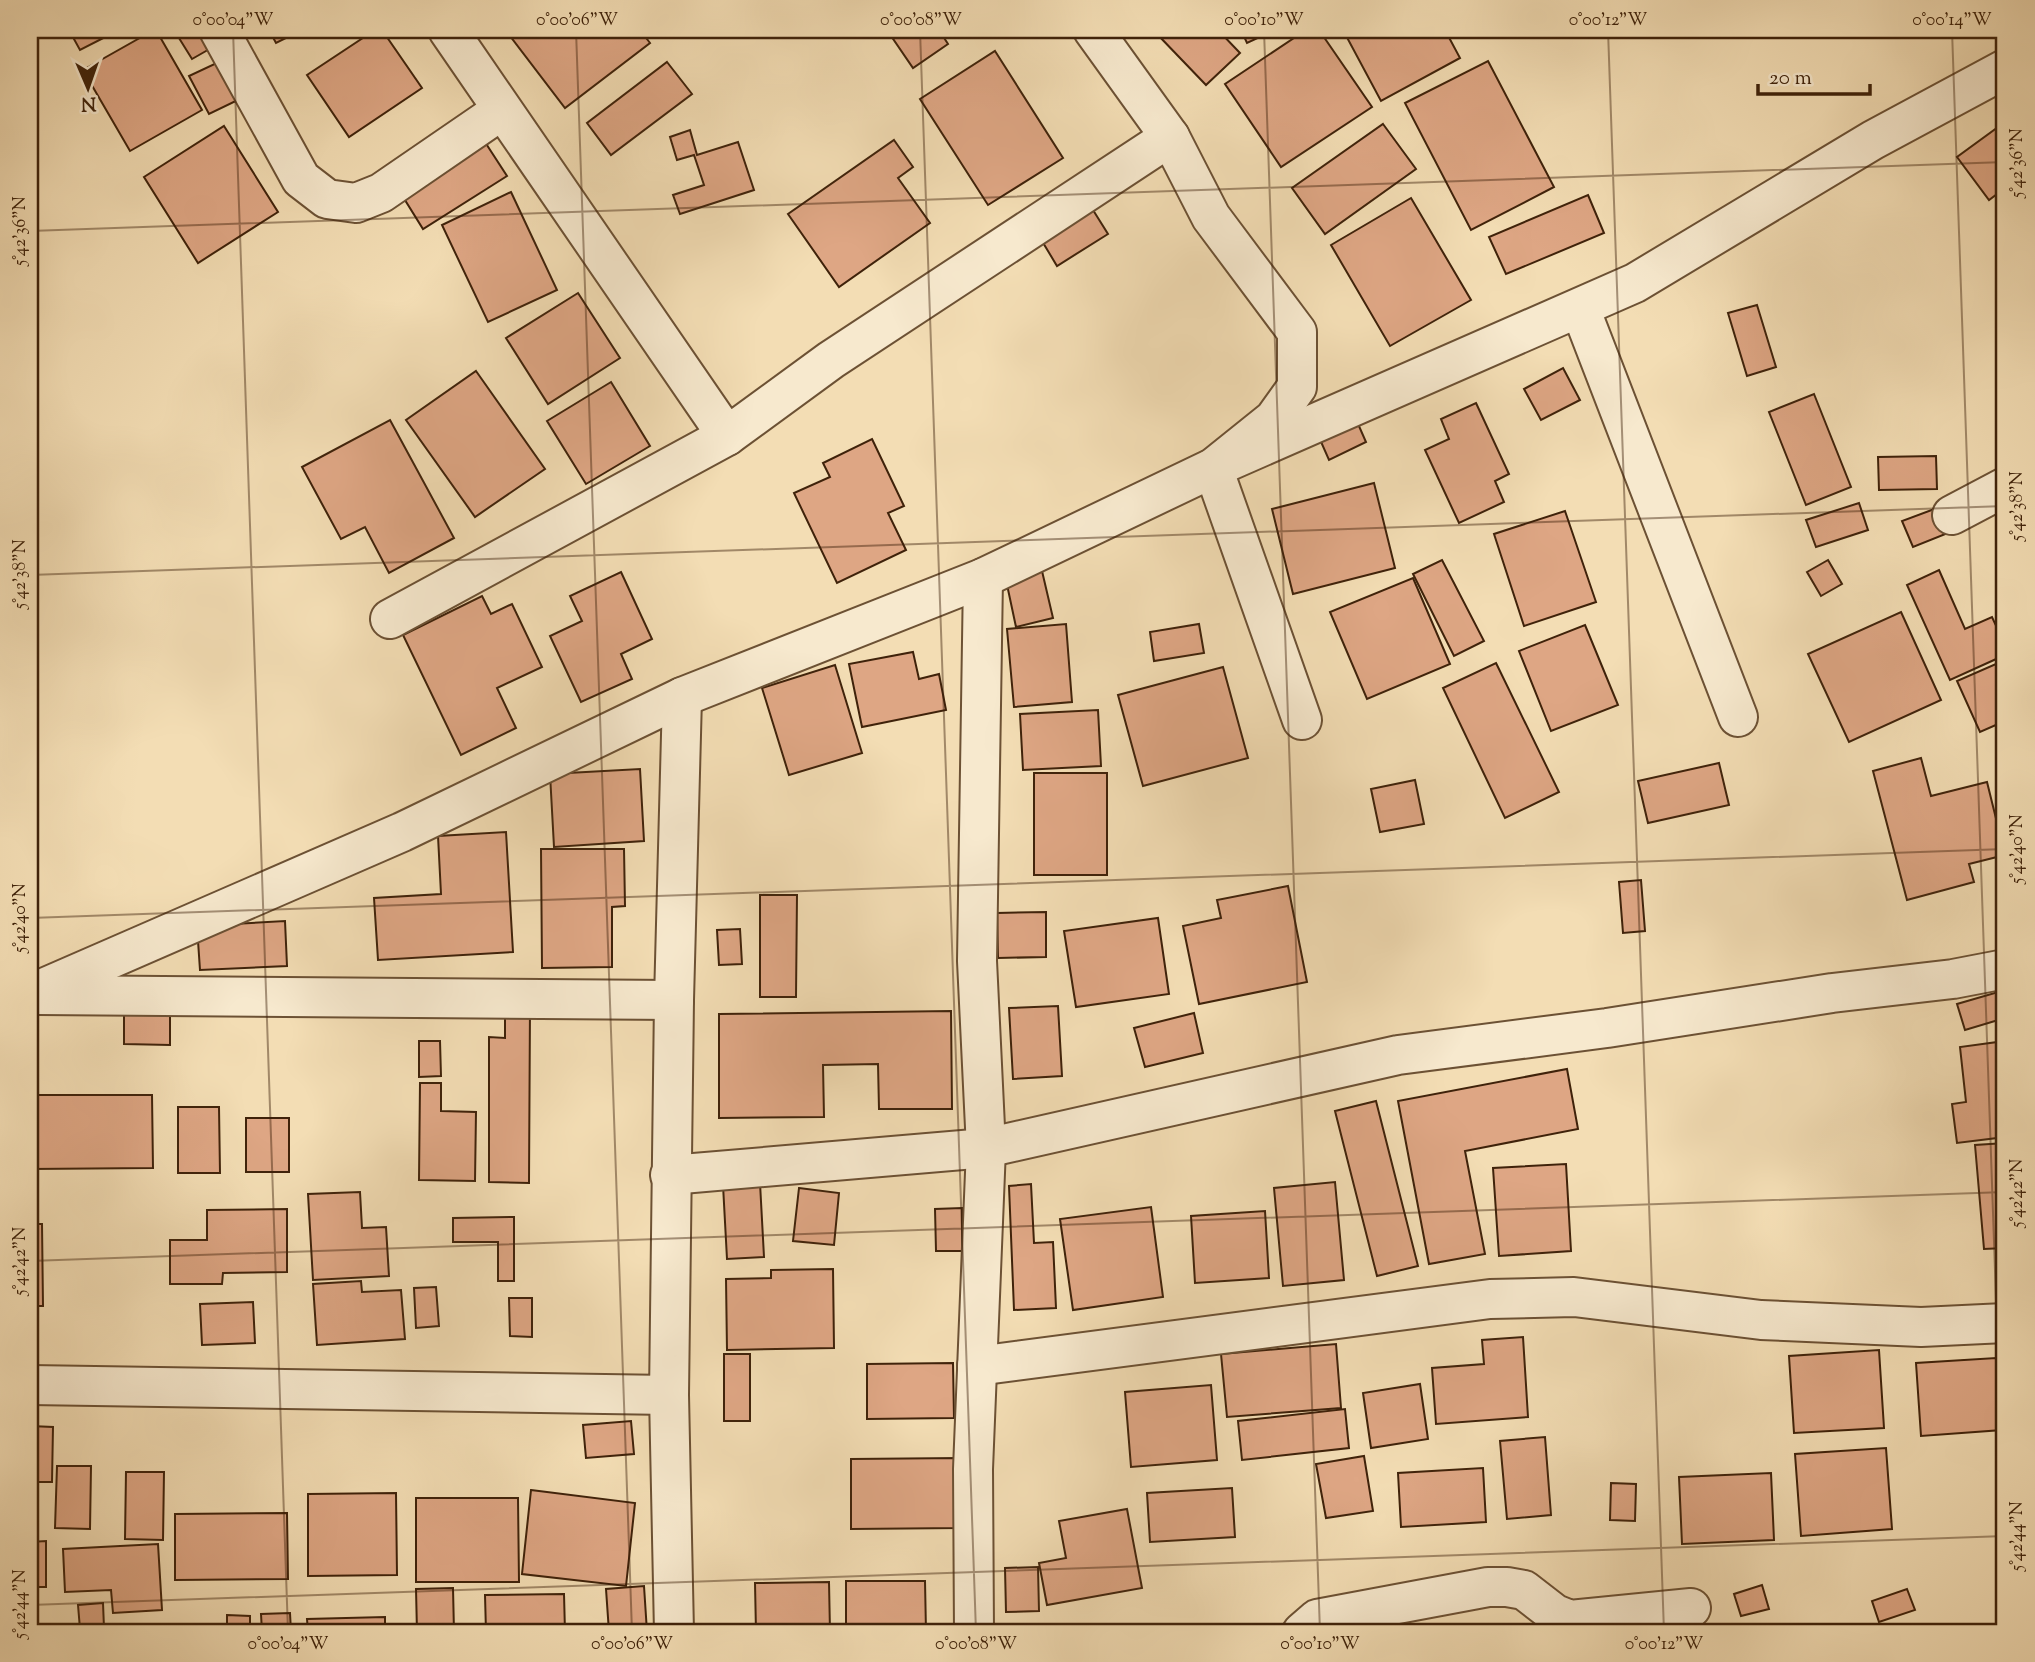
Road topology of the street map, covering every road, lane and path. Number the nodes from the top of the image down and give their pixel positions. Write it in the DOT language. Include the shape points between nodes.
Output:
graph roads {
  1 [pos="219,30"];
  2 [pos="448,30"];
  3 [pos="1093,30"];
  4 [pos="2005,69"];
  5 [pos="502,110"];
  6 [pos="1170,137"];
  7 [pos="1580,308"];
  8 [pos="727,436"];
  9 [pos="1213,468"];
  10 [pos="2005,487"];
  11 [pos="1952,515"];
  12 [pos="983,578"];
  13 [pos="390,619"];
  14 [pos="682,697"];
  15 [pos="1738,717"];
  16 [pos="1302,720"];
  17 [pos="2005,969"];
  18 [pos="30,994"];
  19 [pos="674,1000"];
  20 [pos="986,1148"];
  21 [pos="670,1175"];
  22 [pos="2005,1323"];
  23 [pos="977,1366"];
  24 [pos="30,1385"];
  25 [pos="669,1395"];
  26 [pos="1691,1608"];
  27 [pos="674,1632"];
  28 [pos="974,1632"];
  29 [pos="1302,1632"];
  1 -- 5 [label="street" via="301,179 327,199 356,203 380,193"];
  2 -- 5 [label="street"];
  3 -- 6 [label="street"];
  4 -- 7 [label="street" via="1873,140 1634,284"];
  5 -- 8 [label="street"];
  6 -- 8 [label="street" via="831,360"];
  6 -- 9 [label="street" via="1211,217 1297,332 1297,387 1274,419"];
  7 -- 9 [label="street"];
  7 -- 15 [label="street"];
  8 -- 13 [label="street"];
  9 -- 12 [label="street"];
  9 -- 16 [label="street"];
  10 -- 11 [label="street"];
  12 -- 14 [label="street"];
  12 -- 20 [label="street" via="977,961"];
  14 -- 18 [label="street" via="402,832"];
  14 -- 19 [label="street"];
  17 -- 20 [label="street" via="1398,1055"];
  18 -- 19 [label="street"];
  19 -- 21 [label="street"];
  20 -- 21 [label="street"];
  20 -- 23 [label="street"];
  21 -- 25 [label="street"];
  22 -- 23 [label="street" via="1921,1327 1760,1320 1574,1297 1490,1299"];
  23 -- 28 [label="street"];
  24 -- 25 [label="street"];
  25 -- 27 [label="street"];
  26 -- 29 [label="street" via="1570,1620 1524,1590 1488,1587 1317,1619"];
}
